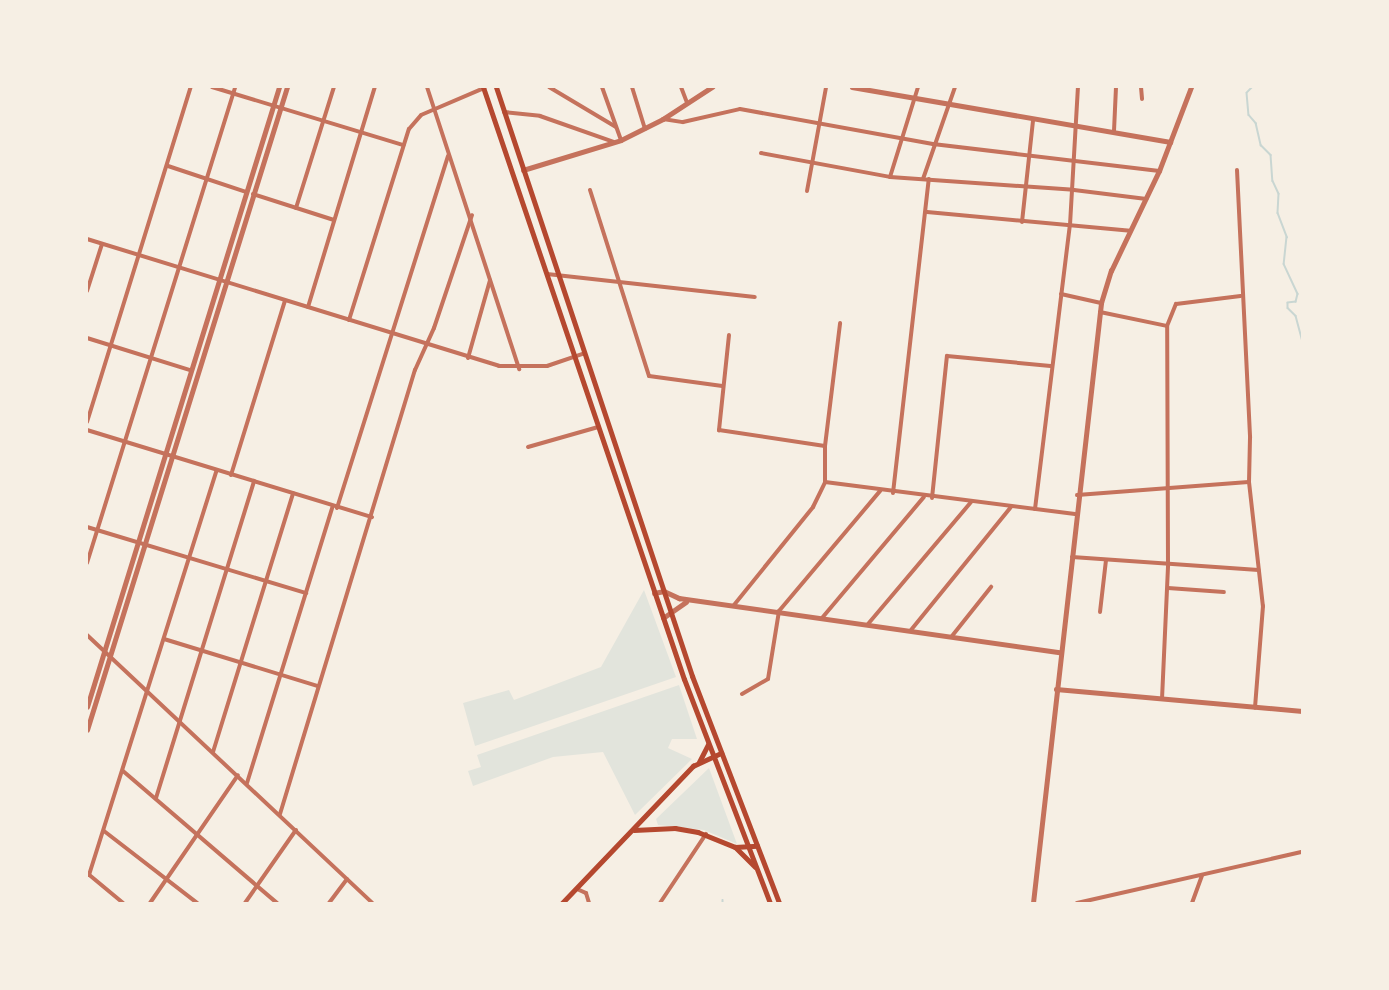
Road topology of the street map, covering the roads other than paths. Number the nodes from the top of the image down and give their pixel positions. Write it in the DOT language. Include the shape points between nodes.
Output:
graph roads {
  1 [pos="192,87"];
  2 [pos="212,87"];
  3 [pos="234,87"];
  4 [pos="279,87"];
  5 [pos="287,87"];
  6 [pos="333,87"];
  7 [pos="375,87"];
  8 [pos="427,87"];
  9 [pos="484,87"];
  10 [pos="496,87"];
  11 [pos="549,87"];
  12 [pos="602,87"];
  13 [pos="632,87"];
  14 [pos="681,87"];
  15 [pos="712,87"];
  16 [pos="826,87"];
  17 [pos="852,87"];
  18 [pos="918,87"];
  19 [pos="955,87"];
  20 [pos="1078,87"];
  21 [pos="1116,87"];
  22 [pos="1142,87"];
  23 [pos="1191,87"];
  24 [pos="232,94"];
  25 [pos="914,98"];
  26 [pos="1142,99"];
  27 [pos="687,104"];
  28 [pos="949,104"];
  29 [pos="273,106"];
  30 [pos="280,109"];
  31 [pos="434,109"];
  32 [pos="503,112"];
  33 [pos="663,119"];
  34 [pos="1033,120"];
  35 [pos="323,121"];
  36 [pos="819,124"];
  37 [pos="1076,126"];
  38 [pos="615,128"];
  39 [pos="645,129"];
  40 [pos="1114,131"];
  41 [pos="361,132"];
  42 [pos="901,138"];
  43 [pos="621,140"];
  44 [pos="614,142"];
  45 [pos="1170,142"];
  46 [pos="933,144"];
  47 [pos="403,145"];
  48 [pos="762,153"];
  49 [pos="1029,154"];
  50 [pos="448,156"];
  51 [pos="1075,160"];
  52 [pos="256,161"];
  53 [pos="812,161"];
  54 [pos="263,164"];
  55 [pos="168,166"];
  56 [pos="523,170"];
  57 [pos="1237,170"];
  58 [pos="1159,171"];
  59 [pos="890,177"];
  60 [pos="207,178"];
  61 [pos="922,179"];
  62 [pos="929,179"];
  63 [pos="1026,188"];
  64 [pos="590,190"];
  65 [pos="1074,190"];
  66 [pos="807,191"];
  67 [pos="246,192"];
  68 [pos="253,194"];
  69 [pos="1146,199"];
  70 [pos="296,208"];
  71 [pos="927,212"];
  72 [pos="472,215"];
  73 [pos="334,220"];
  74 [pos="1022,222"];
  75 [pos="1070,225"];
  76 [pos="1131,231"];
  77 [pos="87,239"];
  78 [pos="102,244"];
  79 [pos="139,256"];
  80 [pos="179,268"];
  81 [pos="548,274"];
  82 [pos="559,276"];
  83 [pos="491,280"];
  84 [pos="219,281"];
  85 [pos="620,282"];
  86 [pos="226,284"];
  87 [pos="87,291"];
  88 [pos="1061,294"];
  89 [pos="1241,296"];
  90 [pos="755,297"];
  91 [pos="285,301"];
  92 [pos="1101,303"];
  93 [pos="308,307"];
  94 [pos="1099,311"];
  95 [pos="350,320"];
  96 [pos="840,323"];
  97 [pos="1167,327"];
  98 [pos="392,333"];
  99 [pos="729,335"];
  100 [pos="87,338"];
  101 [pos="428,344"];
  102 [pos="110,345"];
  103 [pos="585,353"];
  104 [pos="151,357"];
  105 [pos="576,357"];
  106 [pos="468,358"];
  107 [pos="1050,366"];
  108 [pos="190,369"];
  109 [pos="519,369"];
  110 [pos="722,386"];
  111 [pos="87,422"];
  112 [pos="598,427"];
  113 [pos="87,430"];
  114 [pos="125,443"];
  115 [pos="825,446"];
  116 [pos="528,447"];
  117 [pos="164,455"];
  118 [pos="171,458"];
  119 [pos="216,471"];
  120 [pos="231,475"];
  121 [pos="254,481"];
  122 [pos="825,482"];
  123 [pos="1249,482"];
  124 [pos="1168,487"];
  125 [pos="880,491"];
  126 [pos="293,493"];
  127 [pos="893,493"];
  128 [pos="1077,495"];
  129 [pos="924,496"];
  130 [pos="932,498"];
  131 [pos="971,502"];
  132 [pos="335,507"];
  133 [pos="1012,507"];
  134 [pos="1035,509"];
  135 [pos="1075,514"];
  136 [pos="372,517"];
  137 [pos="87,527"];
  138 [pos="98,530"];
  139 [pos="138,542"];
  140 [pos="145,544"];
  141 [pos="189,557"];
  142 [pos="1071,557"];
  143 [pos="1106,560"];
  144 [pos="87,563"];
  145 [pos="1168,565"];
  146 [pos="228,569"];
  147 [pos="1259,570"];
  148 [pos="267,581"];
  149 [pos="991,587"];
  150 [pos="1168,588"];
  151 [pos="664,591"];
  152 [pos="306,592"];
  153 [pos="1224,592"];
  154 [pos="654,593"];
  155 [pos="695,600"];
  156 [pos="734,605"];
  157 [pos="779,611"];
  158 [pos="1100,612"];
  159 [pos="671,615"];
  160 [pos="663,618"];
  161 [pos="822,618"];
  162 [pos="868,624"];
  163 [pos="911,630"];
  164 [pos="87,634"];
  165 [pos="952,636"];
  166 [pos="164,639"];
  167 [pos="203,650"];
  168 [pos="105,651"];
  169 [pos="1059,652"];
  170 [pos="110,656"];
  171 [pos="242,661"];
  172 [pos="280,674"];
  173 [pos="318,686"];
  174 [pos="1056,689"];
  175 [pos="148,692"];
  176 [pos="742,694"];
  177 [pos="1162,700"];
  178 [pos="87,708"];
  179 [pos="1254,708"];
  180 [pos="1302,711"];
  181 [pos="179,720"];
  182 [pos="87,730"];
  183 [pos="708,744"];
  184 [pos="213,752"];
  185 [pos="721,753"];
  186 [pos="713,756"];
  187 [pos="699,762"];
  188 [pos="123,771"];
  189 [pos="238,775"];
  190 [pos="246,784"];
  191 [pos="156,798"];
  192 [pos="280,814"];
  193 [pos="296,830"];
  194 [pos="634,830"];
  195 [pos="104,831"];
  196 [pos="706,834"];
  197 [pos="198,835"];
  198 [pos="757,846"];
  199 [pos="735,848"];
  200 [pos="749,848"];
  201 [pos="1302,852"];
  202 [pos="758,870"];
  203 [pos="88,874"];
  204 [pos="1203,876"];
  205 [pos="347,879"];
  206 [pos="166,880"];
  207 [pos="256,886"];
  208 [pos="577,889"];
  209 [pos="123,903"];
  210 [pos="150,903"];
  211 [pos="197,903"];
  212 [pos="245,903"];
  213 [pos="277,903"];
  214 [pos="329,903"];
  215 [pos="372,903"];
  216 [pos="562,903"];
  217 [pos="589,903"];
  218 [pos="660,903"];
  219 [pos="770,903"];
  220 [pos="779,903"];
  221 [pos="1033,903"];
  222 [pos="1077,903"];
  223 [pos="1192,903"];
  1 -- 55 [label="street"];
  2 -- 24 [label="street"];
  3 -- 24 [label="street"];
  4 -- 29 [label="street"];
  5 -- 30 [label="street"];
  6 -- 35 [label="street"];
  7 -- 41 [label="street"];
  8 -- 31 [label="street"];
  9 -- 31 [label="street"];
  9 -- 81 [label="main road"];
  10 -- 32 [label="main road"];
  11 -- 38 [label="street"];
  12 -- 38 [label="street"];
  13 -- 39 [label="street"];
  14 -- 27 [label="street"];
  15 -- 27 [label="street"];
  16 -- 36 [label="street"];
  17 -- 25 [label="street"];
  18 -- 25 [label="street"];
  19 -- 28 [label="street"];
  20 -- 37 [label="street"];
  21 -- 40 [label="street"];
  22 -- 26 [label="street"];
  23 -- 45 [label="street"];
  24 -- 29 [label="street"];
  24 -- 60 [label="street"];
  25 -- 28 [label="street"];
  25 -- 42 [label="street"];
  27 -- 33 [label="street"];
  28 -- 34 [label="street"];
  28 -- 46 [label="street"];
  29 -- 30 [label="street"];
  29 -- 52 [label="street"];
  30 -- 35 [label="street"];
  30 -- 54 [label="street"];
  31 -- 47 [label="street" via="414,121"];
  31 -- 50 [label="street"];
  32 -- 44 [label="street" via="540,116"];
  32 -- 56 [label="main road"];
  33 -- 36 [label="street" via="683,122 732,108"];
  33 -- 39 [label="street"];
  34 -- 37 [label="street"];
  34 -- 49 [label="street"];
  35 -- 41 [label="street"];
  35 -- 70 [label="street"];
  36 -- 42 [label="street"];
  36 -- 53 [label="street"];
  37 -- 40 [label="street"];
  37 -- 51 [label="street"];
  38 -- 43 [label="street"];
  39 -- 43 [label="street"];
  40 -- 45 [label="street"];
  41 -- 47 [label="street"];
  41 -- 73 [label="street"];
  42 -- 46 [label="street"];
  42 -- 59 [label="street"];
  43 -- 44 [label="street"];
  44 -- 56 [label="street"];
  45 -- 58 [label="street"];
  46 -- 49 [label="street"];
  46 -- 61 [label="street"];
  47 -- 95 [label="street"];
  48 -- 53 [label="street"];
  49 -- 51 [label="street"];
  49 -- 63 [label="street"];
  50 -- 72 [label="street"];
  50 -- 98 [label="street"];
  51 -- 58 [label="street"];
  51 -- 65 [label="street"];
  52 -- 54 [label="street"];
  52 -- 67 [label="street"];
  53 -- 59 [label="street"];
  53 -- 66 [label="street"];
  54 -- 68 [label="street"];
  55 -- 60 [label="street"];
  55 -- 79 [label="street"];
  56 -- 82 [label="main road"];
  57 -- 89 [label="street"];
  58 -- 69 [label="street"];
  59 -- 61 [label="street"];
  60 -- 67 [label="street"];
  60 -- 80 [label="street"];
  61 -- 62 [label="street"];
  62 -- 63 [label="street"];
  62 -- 71 [label="street"];
  63 -- 65 [label="street"];
  63 -- 74 [label="street"];
  64 -- 85 [label="street"];
  65 -- 69 [label="street"];
  65 -- 75 [label="street"];
  67 -- 84 [label="street"];
  68 -- 70 [label="street"];
  68 -- 86 [label="street"];
  69 -- 76 [label="street"];
  70 -- 73 [label="street"];
  71 -- 74 [label="street"];
  71 -- 127 [label="street"];
  72 -- 83 [label="street"];
  72 -- 101 [label="street"];
  73 -- 93 [label="street"];
  74 -- 75 [label="street"];
  75 -- 76 [label="street"];
  75 -- 88 [label="street"];
  76 -- 92 [label="street" via="1110,271"];
  77 -- 78 [label="street"];
  78 -- 79 [label="street"];
  78 -- 87 [label="street"];
  79 -- 80 [label="street"];
  79 -- 102 [label="street"];
  80 -- 84 [label="street"];
  80 -- 104 [label="street"];
  81 -- 82 [label="street"];
  81 -- 105 [label="main road"];
  82 -- 85 [label="street"];
  82 -- 103 [label="main road"];
  83 -- 106 [label="street"];
  83 -- 109 [label="street"];
  84 -- 86 [label="street"];
  84 -- 108 [label="street"];
  85 -- 90 [label="street"];
  85 -- 110 [label="street" via="651,378"];
  86 -- 91 [label="street"];
  86 -- 118 [label="street"];
  88 -- 92 [label="street"];
  88 -- 107 [label="street"];
  89 -- 97 [label="street" via="1176,304"];
  89 -- 123 [label="street"];
  91 -- 93 [label="street"];
  91 -- 120 [label="street"];
  92 -- 94 [label="street"];
  93 -- 95 [label="street"];
  94 -- 97 [label="street"];
  94 -- 128 [label="street"];
  95 -- 98 [label="street"];
  96 -- 115 [label="street"];
  97 -- 124 [label="street"];
  98 -- 101 [label="street"];
  98 -- 132 [label="street"];
  99 -- 110 [label="street"];
  100 -- 102 [label="street"];
  101 -- 106 [label="street"];
  101 -- 136 [label="street" via="415,370"];
  102 -- 104 [label="street"];
  102 -- 111 [label="street"];
  103 -- 105 [label="street"];
  103 -- 151 [label="main road"];
  104 -- 108 [label="street"];
  104 -- 114 [label="street"];
  105 -- 109 [label="street"];
  105 -- 112 [label="main road"];
  106 -- 109 [label="street"];
  107 -- 130 [label="street" via="947,356"];
  107 -- 134 [label="street"];
  108 -- 117 [label="street"];
  110 -- 115 [label="street" via="719,430"];
  112 -- 116 [label="street"];
  112 -- 154 [label="main road"];
  113 -- 114 [label="street"];
  114 -- 117 [label="street"];
  114 -- 138 [label="street"];
  115 -- 122 [label="street"];
  117 -- 118 [label="street"];
  117 -- 139 [label="street"];
  118 -- 119 [label="street"];
  118 -- 140 [label="street"];
  119 -- 120 [label="street"];
  119 -- 141 [label="street"];
  120 -- 121 [label="street"];
  121 -- 126 [label="street"];
  121 -- 146 [label="street"];
  122 -- 125 [label="street"];
  122 -- 156 [label="street" via="810,512"];
  123 -- 124 [label="street"];
  123 -- 147 [label="street"];
  124 -- 128 [label="street"];
  124 -- 145 [label="street"];
  125 -- 127 [label="street"];
  125 -- 157 [label="street"];
  126 -- 132 [label="street"];
  126 -- 148 [label="street"];
  127 -- 129 [label="street"];
  128 -- 135 [label="street"];
  129 -- 130 [label="street"];
  129 -- 161 [label="street"];
  130 -- 131 [label="street"];
  131 -- 133 [label="street"];
  131 -- 162 [label="street"];
  132 -- 136 [label="street"];
  132 -- 152 [label="street"];
  133 -- 134 [label="street"];
  133 -- 163 [label="street"];
  134 -- 135 [label="street"];
  135 -- 142 [label="street"];
  136 -- 173 [label="street"];
  137 -- 138 [label="street"];
  138 -- 139 [label="street"];
  138 -- 144 [label="street"];
  139 -- 140 [label="street"];
  139 -- 168 [label="street"];
  140 -- 141 [label="street"];
  140 -- 170 [label="street"];
  141 -- 146 [label="street"];
  141 -- 166 [label="street"];
  142 -- 143 [label="street"];
  142 -- 169 [label="street"];
  143 -- 145 [label="street"];
  143 -- 158 [label="street"];
  145 -- 147 [label="street"];
  145 -- 150 [label="street"];
  146 -- 148 [label="street"];
  146 -- 167 [label="street"];
  147 -- 179 [label="street" via="1263,629"];
  148 -- 152 [label="street"];
  148 -- 171 [label="street"];
  149 -- 165 [label="street"];
  150 -- 153 [label="street"];
  150 -- 177 [label="street"];
  151 -- 154 [label="street"];
  151 -- 155 [label="street"];
  151 -- 159 [label="main road"];
  152 -- 172 [label="street"];
  154 -- 160 [label="main road"];
  155 -- 156 [label="street"];
  155 -- 159 [label="street" via="682,602"];
  156 -- 157 [label="street"];
  157 -- 161 [label="street"];
  157 -- 176 [label="street" via="768,679"];
  159 -- 160 [label="street"];
  159 -- 185 [label="main road"];
  160 -- 183 [label="main road"];
  161 -- 162 [label="street"];
  162 -- 163 [label="street"];
  163 -- 165 [label="street"];
  164 -- 168 [label="street"];
  165 -- 169 [label="street"];
  166 -- 167 [label="street"];
  166 -- 175 [label="street"];
  167 -- 171 [label="street"];
  167 -- 181 [label="street"];
  168 -- 170 [label="street"];
  168 -- 178 [label="street"];
  169 -- 174 [label="street"];
  170 -- 175 [label="street"];
  170 -- 182 [label="street"];
  171 -- 172 [label="street"];
  171 -- 184 [label="street"];
  172 -- 173 [label="street"];
  172 -- 190 [label="street"];
  173 -- 192 [label="street"];
  174 -- 177 [label="street"];
  174 -- 221 [label="street"];
  175 -- 181 [label="street"];
  175 -- 188 [label="street"];
  177 -- 179 [label="street"];
  179 -- 180 [label="street"];
  181 -- 184 [label="street"];
  181 -- 191 [label="street"];
  183 -- 186 [label="main road"];
  183 -- 187 [label="main road"];
  184 -- 189 [label="street"];
  185 -- 186 [label="main road"];
  185 -- 198 [label="main road"];
  186 -- 187 [label="main road"];
  186 -- 200 [label="main road"];
  187 -- 194 [label="main road"];
  188 -- 191 [label="street"];
  188 -- 195 [label="street"];
  189 -- 190 [label="street"];
  189 -- 197 [label="street"];
  190 -- 192 [label="street"];
  191 -- 197 [label="street"];
  192 -- 193 [label="street"];
  193 -- 205 [label="street"];
  193 -- 207 [label="street"];
  194 -- 196 [label="main road" via="675,828"];
  194 -- 208 [label="main road"];
  195 -- 203 [label="street"];
  195 -- 206 [label="street"];
  196 -- 199 [label="main road"];
  196 -- 218 [label="street"];
  197 -- 206 [label="street"];
  197 -- 207 [label="street"];
  198 -- 200 [label="main road"];
  198 -- 220 [label="main road"];
  199 -- 200 [label="main road"];
  199 -- 202 [label="main road"];
  200 -- 202 [label="main road"];
  201 -- 204 [label="street"];
  202 -- 219 [label="main road"];
  203 -- 209 [label="street"];
  204 -- 222 [label="street"];
  204 -- 223 [label="street"];
  205 -- 214 [label="street"];
  205 -- 215 [label="street"];
  206 -- 210 [label="street"];
  206 -- 211 [label="street"];
  207 -- 212 [label="street"];
  207 -- 213 [label="street"];
  208 -- 216 [label="main road"];
  208 -- 217 [label="street" via="586,893"];
}
